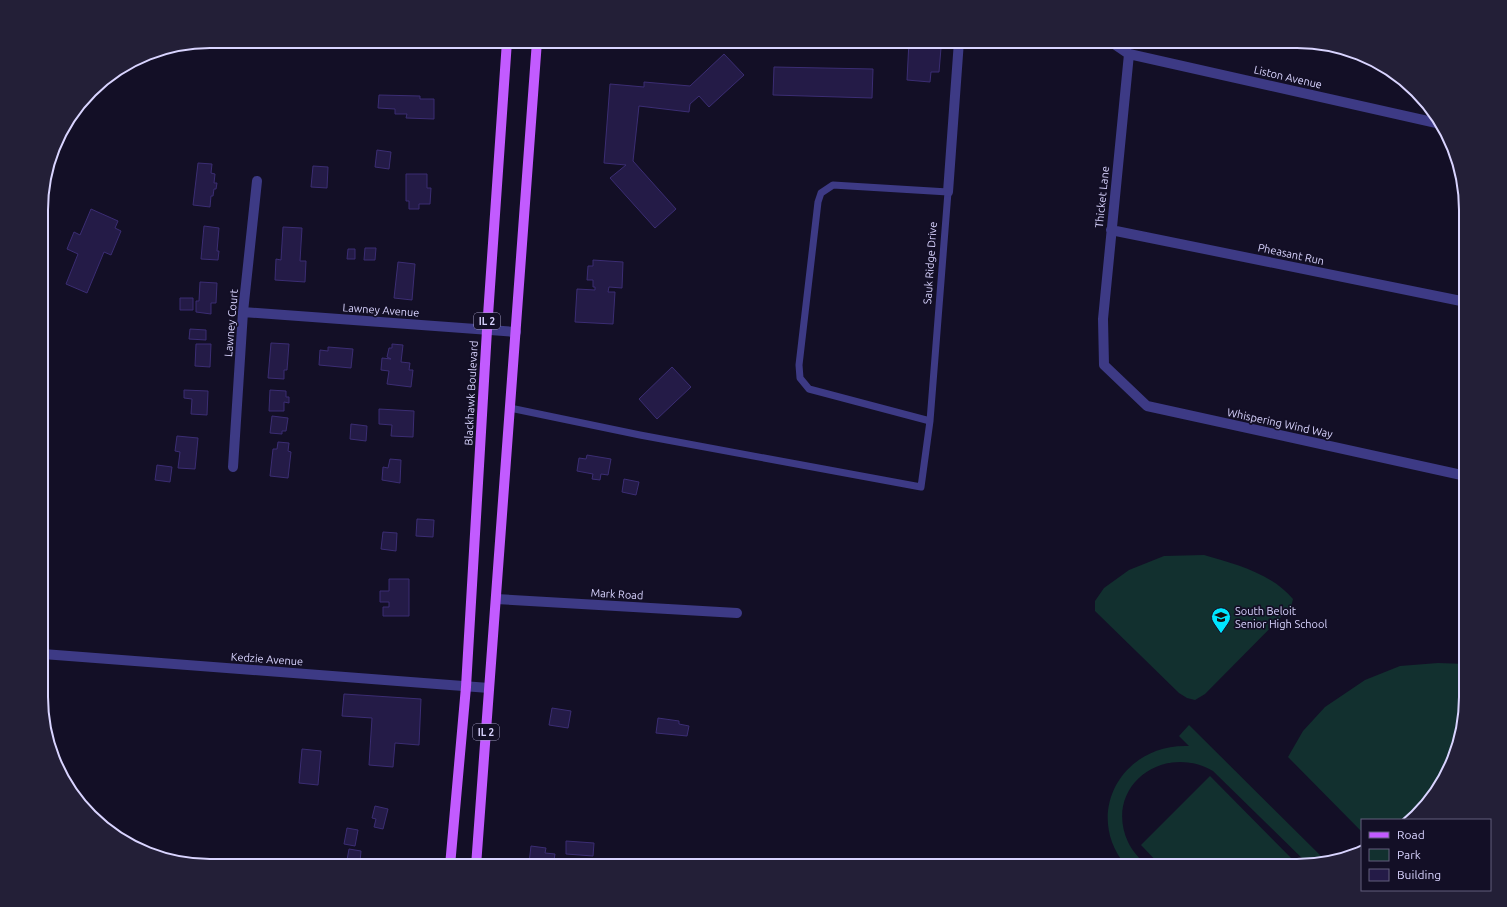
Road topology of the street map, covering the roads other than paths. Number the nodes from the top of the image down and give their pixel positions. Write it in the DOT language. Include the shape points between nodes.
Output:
graph roads {
  1 [pos="507,48"];
  2 [pos="536,48"];
  3 [pos="958,48"];
  4 [pos="1120,48"];
  5 [pos="1129,54"];
  6 [pos="1433,122"];
  7 [pos="257,182"];
  8 [pos="948,192"];
  9 [pos="1111,230"];
  10 [pos="1459,301"];
  11 [pos="243,312"];
  12 [pos="487,330"];
  13 [pos="516,332"];
  14 [pos="1104,365"];
  15 [pos="510,408"];
  16 [pos="930,421"];
  17 [pos="233,467"];
  18 [pos="1459,474"];
  19 [pos="496,599"];
  20 [pos="737,613"];
  21 [pos="48,654"];
  22 [pos="466,687"];
  23 [pos="489,688"];
  24 [pos="451,859"];
  25 [pos="477,859"];
  1 -- 12 [label="main road, Blackhawk Boulevard / IL 2"];
  2 -- 13 [label="main road, IL 2"];
  3 -- 8 [label="street, Sauk Ridge Drive"];
  4 -- 5 [label="street"];
  5 -- 6 [label="street, Liston Avenue"];
  5 -- 9 [label="street, Thicket Lane"];
  7 -- 11 [label="street, Lawney Court"];
  8 -- 16 [label="lane, Sauk Ridge Drive"];
  8 -- 16 [label="lane" via="833,185 821,193 799,365 800,378 808,389"];
  9 -- 10 [label="street, Pheasant Run"];
  9 -- 14 [label="street, Thicket Lane" via="1103,319"];
  11 -- 12 [label="street, Lawney Avenue"];
  11 -- 17 [label="street, Lawney Court"];
  12 -- 13 [label="street, Lawney Avenue"];
  12 -- 22 [label="main road, Blackhawk Boulevard / IL 2"];
  13 -- 15 [label="main road, IL 2"];
  14 -- 18 [label="street, Whispering Wind Way" via="1147,406"];
  15 -- 16 [label="lane, Sauk Ridge Drive" via="921,487"];
  15 -- 19 [label="main road, IL 2"];
  19 -- 20 [label="street, Mark Road"];
  19 -- 23 [label="main road, IL 2"];
  21 -- 22 [label="street, Kedzie Avenue"];
  22 -- 23 [label="street, Kedzie Avenue"];
  22 -- 24 [label="main road, IL 2"];
  23 -- 25 [label="main road, IL 2"];
}
